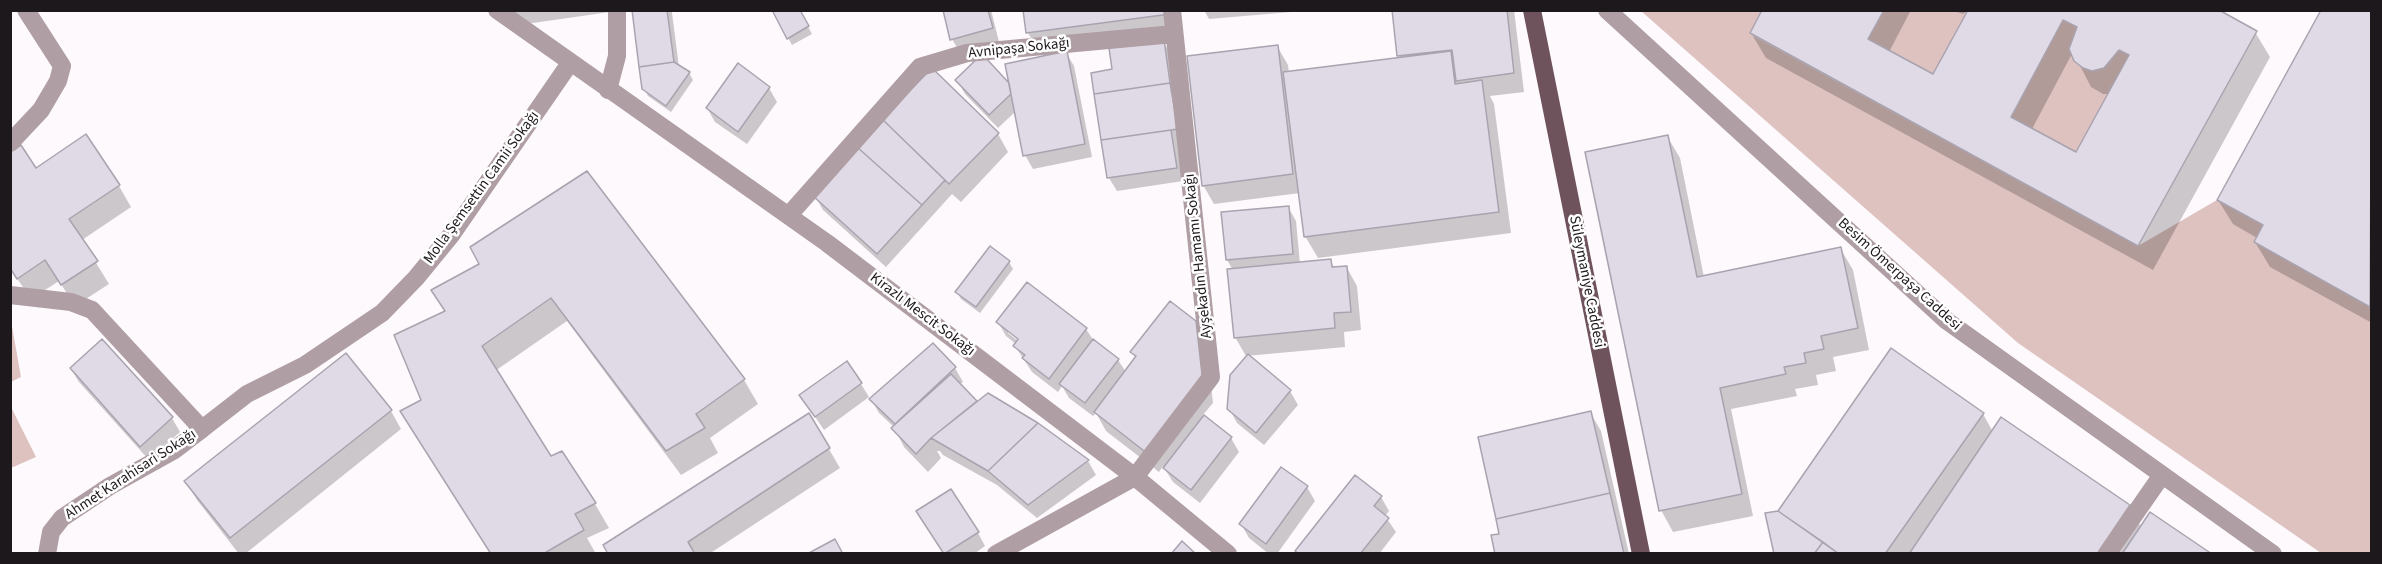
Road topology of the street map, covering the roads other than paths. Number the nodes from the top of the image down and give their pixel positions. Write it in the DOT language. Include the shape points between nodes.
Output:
graph roads {
  1 [pos="26,10"];
  2 [pos="497,10"];
  3 [pos="616,10"];
  4 [pos="1172,10"];
  5 [pos="1532,10"];
  6 [pos="1607,10"];
  7 [pos="1174,34"];
  8 [pos="570,63"];
  9 [pos="608,90"];
  10 [pos="10,143"];
  11 [pos="789,215"];
  12 [pos="13,291"];
  13 [pos="202,429"];
  14 [pos="2162,474"];
  15 [pos="1136,477"];
  16 [pos="47,554"];
  17 [pos="996,554"];
  18 [pos="1228,554"];
  19 [pos="1641,554"];
  20 [pos="2107,554"];
  21 [pos="2273,554"];
  1 -- 10 [label="street" via="62,66 41,110"];
  2 -- 8 [label="street, Kirazlı Mescit Sokağı"];
  3 -- 9 [label="street" via="617,56"];
  4 -- 7 [label="street, Ayşekadın Hamamı Sokağı"];
  5 -- 19 [label="main road, Süleymaniye Caddesi"];
  6 -- 14 [label="street, Besim Ömerpaşa Caddesi" via="1947,321"];
  7 -- 11 [label="street, Avnipaşa Sokağı" via="967,53 920,67"];
  7 -- 15 [label="street, Ayşekadın Hamamı Sokağı" via="1211,376"];
  8 -- 9 [label="street, Kirazlı Mescit Sokağı"];
  8 -- 13 [label="street, Molla Şemsettin Camii Sokağı" via="452,234 382,313 305,365 247,394"];
  9 -- 11 [label="street, Kirazlı Mescit Sokağı"];
  11 -- 15 [label="street, Kirazlı Mescit Sokağı"];
  12 -- 13 [label="street" via="92,310"];
  13 -- 16 [label="street, Ahmet Karahisari Sokağı" via="173,451 62,518 51,532"];
  14 -- 20 [label="street"];
  14 -- 21 [label="street, Besim Ömerpaşa Caddesi"];
  15 -- 17 [label="street"];
  15 -- 18 [label="street, Kirazlı Mescit Sokağı"];
}
